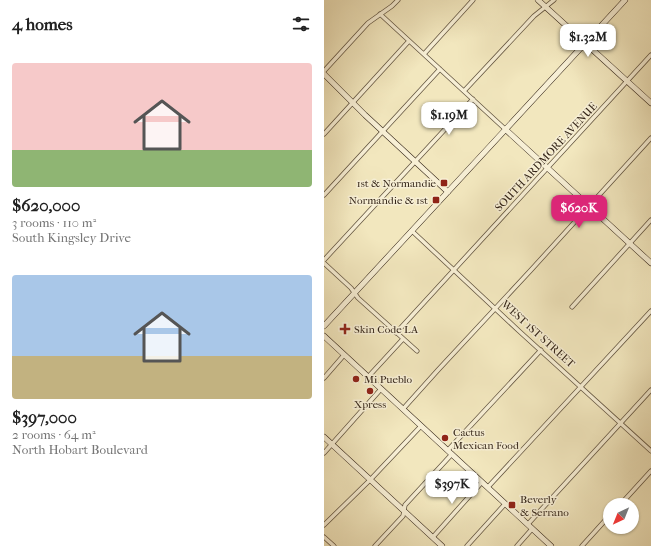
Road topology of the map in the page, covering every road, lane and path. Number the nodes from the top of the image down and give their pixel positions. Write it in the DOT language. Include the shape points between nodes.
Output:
graph roads {
  1 [pos="398,0"];
  2 [pos="473,0"];
  3 [pos="538,0"];
  4 [pos="554,0"];
  5 [pos="625,0"];
  6 [pos="546,7"];
  7 [pos="380,14"];
  8 [pos="409,41"];
  9 [pos="585,43"];
  10 [pos="424,54"];
  11 [pos="651,55"];
  12 [pos="440,69"];
  13 [pos="324,71"];
  14 [pos="324,74"];
  15 [pos="627,82"];
  16 [pos="464,92"];
  17 [pos="473,99"];
  18 [pos="352,103"];
  19 [pos="651,103"];
  20 [pos="505,129"];
  21 [pos="382,131"];
  22 [pos="324,134"];
  23 [pos="651,138"];
  24 [pos="415,162"];
  25 [pos="547,168"];
  26 [pos="448,192"];
  27 [pos="324,195"];
  28 [pos="589,206"];
  29 [pos="651,220"];
  30 [pos="412,231"];
  31 [pos="630,244"];
  32 [pos="324,262"];
  33 [pos="651,263"];
  34 [pos="454,270"];
  35 [pos="355,293"];
  36 [pos="572,307"];
  37 [pos="496,309"];
  38 [pos="651,311"];
  39 [pos="324,326"];
  40 [pos="396,333"];
  41 [pos="324,336"];
  42 [pos="403,339"];
  43 [pos="541,350"];
  44 [pos="416,351"];
  45 [pos="344,355"];
  46 [pos="368,377"];
  47 [pos="324,378"];
  48 [pos="581,387"];
  49 [pos="381,390"];
  50 [pos="651,390"];
  51 [pos="403,409"];
  52 [pos="621,423"];
  53 [pos="421,426"];
  54 [pos="324,437"];
  55 [pos="332,444"];
  56 [pos="651,451"];
  57 [pos="450,452"];
  58 [pos="324,453"];
  59 [pos="651,471"];
  60 [pos="370,480"];
  61 [pos="482,482"];
  62 [pos="488,487"];
  63 [pos="626,498"];
  64 [pos="505,504"];
  65 [pos="404,511"];
  66 [pos="603,523"];
  67 [pos="528,524"];
  68 [pos="324,525"];
  69 [pos="532,529"];
  70 [pos="324,537"];
  71 [pos="433,537"];
  72 [pos="334,546"];
  73 [pos="375,546"];
  74 [pos="442,546"];
  75 [pos="467,546"];
  76 [pos="517,546"];
  77 [pos="551,546"];
  78 [pos="582,546"];
  1 -- 7 [label="street"];
  2 -- 10 [label="street"];
  3 -- 6 [label="main road"];
  4 -- 6 [label="street"];
  5 -- 9 [label="main road"];
  6 -- 9 [label="main road"];
  6 -- 16 [label="street" via="534,16"];
  7 -- 8 [label="street"];
  7 -- 13 [label="street" via="368,23"];
  8 -- 10 [label="street"];
  8 -- 18 [label="street"];
  9 -- 15 [label="main road"];
  9 -- 20 [label="main road"];
  10 -- 12 [label="street"];
  11 -- 15 [label="street, SOUTH ARDMORE AVENUE"];
  12 -- 16 [label="street"];
  12 -- 21 [label="street"];
  14 -- 18 [label="main road"];
  15 -- 19 [label="main road"];
  15 -- 25 [label="street, SOUTH ARDMORE AVENUE"];
  16 -- 17 [label="street"];
  17 -- 20 [label="street"];
  17 -- 24 [label="street"];
  18 -- 21 [label="main road"];
  18 -- 22 [label="street"];
  20 -- 25 [label="main road"];
  20 -- 26 [label="main road"];
  21 -- 24 [label="main road"];
  21 -- 27 [label="street"];
  23 -- 28 [label="street"];
  24 -- 26 [label="main road"];
  24 -- 32 [label="street"];
  25 -- 28 [label="main road"];
  25 -- 34 [label="street, SOUTH ARDMORE AVENUE"];
  26 -- 30 [label="main road"];
  28 -- 31 [label="main road"];
  28 -- 37 [label="street"];
  29 -- 31 [label="street"];
  30 -- 34 [label="street, WEST 1ST STREET"];
  30 -- 35 [label="main road"];
  31 -- 33 [label="main road"];
  31 -- 36 [label="street"];
  32 -- 35 [label="street"];
  34 -- 37 [label="street, WEST 1ST STREET"];
  34 -- 40 [label="street, SOUTH ARDMORE AVENUE"];
  35 -- 39 [label="main road"];
  35 -- 40 [label="street"];
  37 -- 43 [label="street, WEST 1ST STREET"];
  37 -- 51 [label="street"];
  38 -- 48 [label="street"];
  40 -- 42 [label="street"];
  41 -- 45 [label="main road"];
  42 -- 44 [label="street"];
  42 -- 46 [label="street"];
  43 -- 48 [label="street, WEST 1ST STREET"];
  43 -- 57 [label="street"];
  45 -- 46 [label="main road"];
  45 -- 47 [label="street"];
  46 -- 49 [label="main road"];
  48 -- 52 [label="street, WEST 1ST STREET"];
  48 -- 62 [label="street"];
  49 -- 51 [label="main road"];
  49 -- 55 [label="street"];
  50 -- 52 [label="street"];
  51 -- 53 [label="main road"];
  52 -- 56 [label="street, WEST 1ST STREET"];
  52 -- 67 [label="street"];
  53 -- 57 [label="main road"];
  53 -- 60 [label="street"];
  54 -- 55 [label="main road"];
  55 -- 58 [label="street"];
  55 -- 60 [label="main road"];
  57 -- 61 [label="main road"];
  57 -- 65 [label="street" via="406,505"];
  59 -- 63 [label="street"];
  60 -- 65 [label="main road"];
  60 -- 68 [label="street"];
  61 -- 62 [label="main road"];
  61 -- 71 [label="street"];
  62 -- 64 [label="main road"];
  64 -- 67 [label="main road"];
  64 -- 75 [label="street"];
  65 -- 71 [label="main road"];
  65 -- 73 [label="street" via="403,516"];
  66 -- 78 [label="street"];
  67 -- 69 [label="main road"];
  69 -- 76 [label="street"];
  69 -- 77 [label="main road"];
  70 -- 72 [label="street"];
  71 -- 74 [label="main road"];
}
